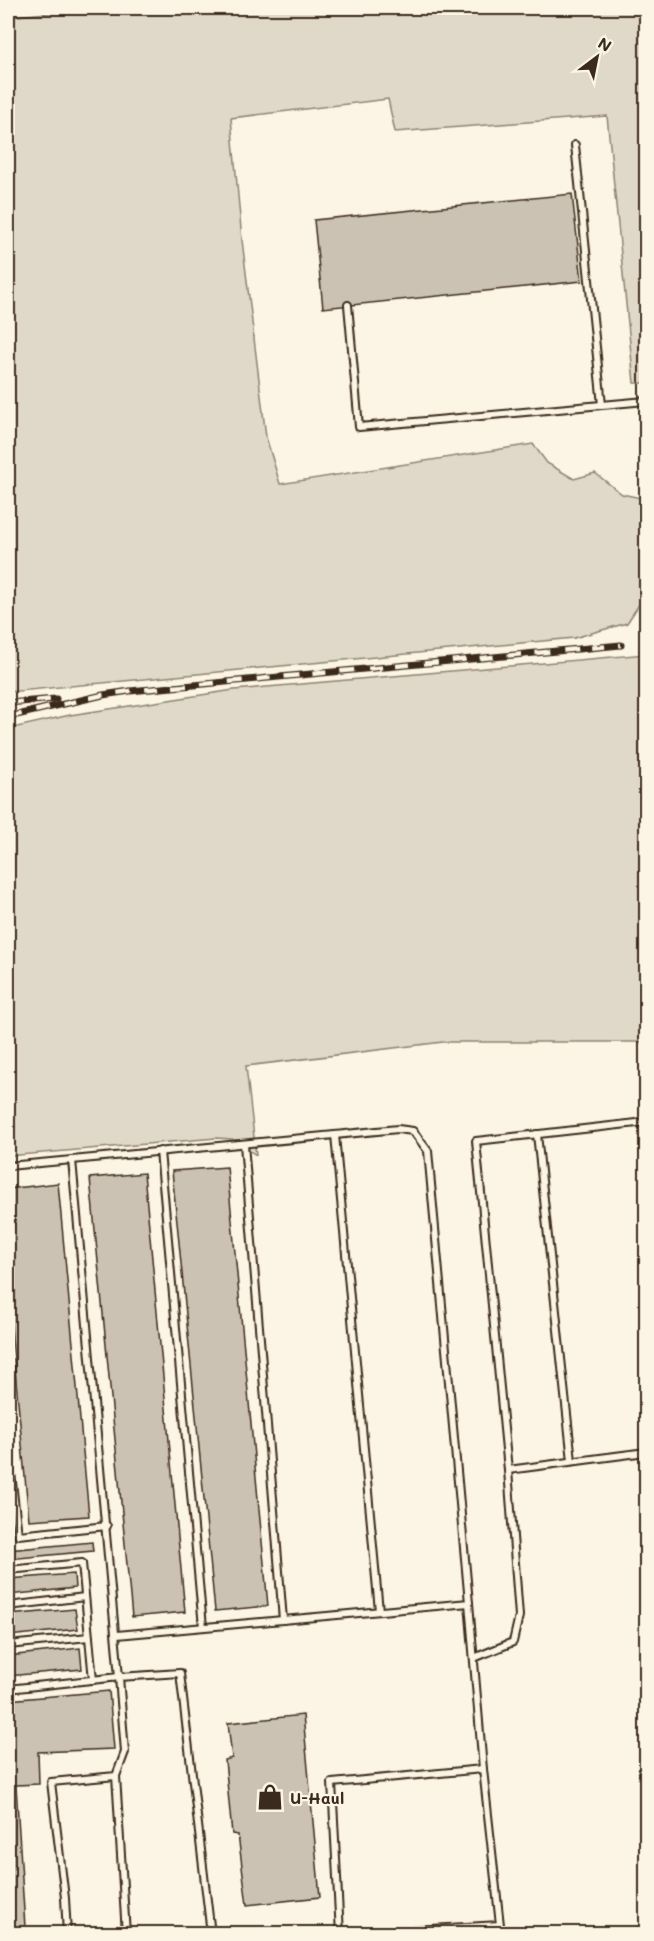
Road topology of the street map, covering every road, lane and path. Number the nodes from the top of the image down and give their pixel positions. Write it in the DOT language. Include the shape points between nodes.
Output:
graph roads {
  1 [pos="575,145"];
  2 [pos="348,305"];
  3 [pos="646,401"];
  4 [pos="602,405"];
  5 [pos="646,1122"];
  6 [pos="537,1134"];
  7 [pos="334,1135"];
  8 [pos="243,1144"];
  9 [pos="160,1151"];
  10 [pos="72,1160"];
  11 [pos="8,1166"];
  12 [pos="8,1446"];
  13 [pos="646,1452"];
  14 [pos="572,1461"];
  15 [pos="507,1470"];
  16 [pos="107,1526"];
  17 [pos="18,1535"];
  18 [pos="8,1536"];
  19 [pos="8,1570"];
  20 [pos="85,1597"];
  21 [pos="469,1603"];
  22 [pos="8,1606"];
  23 [pos="379,1611"];
  24 [pos="283,1620"];
  25 [pos="203,1627"];
  26 [pos="117,1635"];
  27 [pos="89,1637"];
  28 [pos="8,1645"];
  29 [pos="474,1658"];
  30 [pos="119,1677"];
  31 [pos="93,1680"];
  32 [pos="8,1689"];
  33 [pos="483,1769"];
  34 [pos="116,1776"];
  35 [pos="67,1934"];
  36 [pos="126,1934"];
  37 [pos="211,1934"];
  38 [pos="342,1934"];
  1 -- 4 [label="lane"];
  2 -- 4 [label="lane" via="359,427"];
  3 -- 4 [label="lane"];
  5 -- 6 [label="lane"];
  6 -- 14 [label="lane"];
  6 -- 15 [label="lane" via="476,1141"];
  7 -- 8 [label="lane"];
  7 -- 21 [label="lane" via="413,1131 428,1151"];
  7 -- 23 [label="lane"];
  8 -- 9 [label="lane"];
  8 -- 24 [label="lane"];
  9 -- 10 [label="lane"];
  9 -- 25 [label="lane"];
  10 -- 11 [label="lane"];
  10 -- 16 [label="lane"];
  12 -- 17 [label="lane"];
  13 -- 14 [label="lane"];
  14 -- 15 [label="lane"];
  15 -- 29 [label="lane" via="519,1616 513,1642"];
  16 -- 17 [label="lane"];
  16 -- 26 [label="lane"];
  17 -- 18 [label="lane"];
  19 -- 20 [label="lane" via="82,1563"];
  20 -- 22 [label="lane"];
  20 -- 27 [label="lane"];
  21 -- 23 [label="lane"];
  21 -- 29 [label="lane"];
  23 -- 24 [label="lane"];
  24 -- 25 [label="lane"];
  25 -- 26 [label="lane"];
  26 -- 30 [label="lane"];
  27 -- 28 [label="lane"];
  27 -- 31 [label="lane"];
  29 -- 33 [label="lane"];
  30 -- 31 [label="lane"];
  30 -- 34 [label="lane" via="125,1752"];
  30 -- 37 [label="lane" via="180,1673"];
  31 -- 32 [label="lane"];
  33 -- 38 [label="lane" via="332,1783"];
  33 -- 38 [label="lane" via="500,1925"];
  34 -- 35 [label="lane" via="51,1782"];
  34 -- 36 [label="lane"];
}
